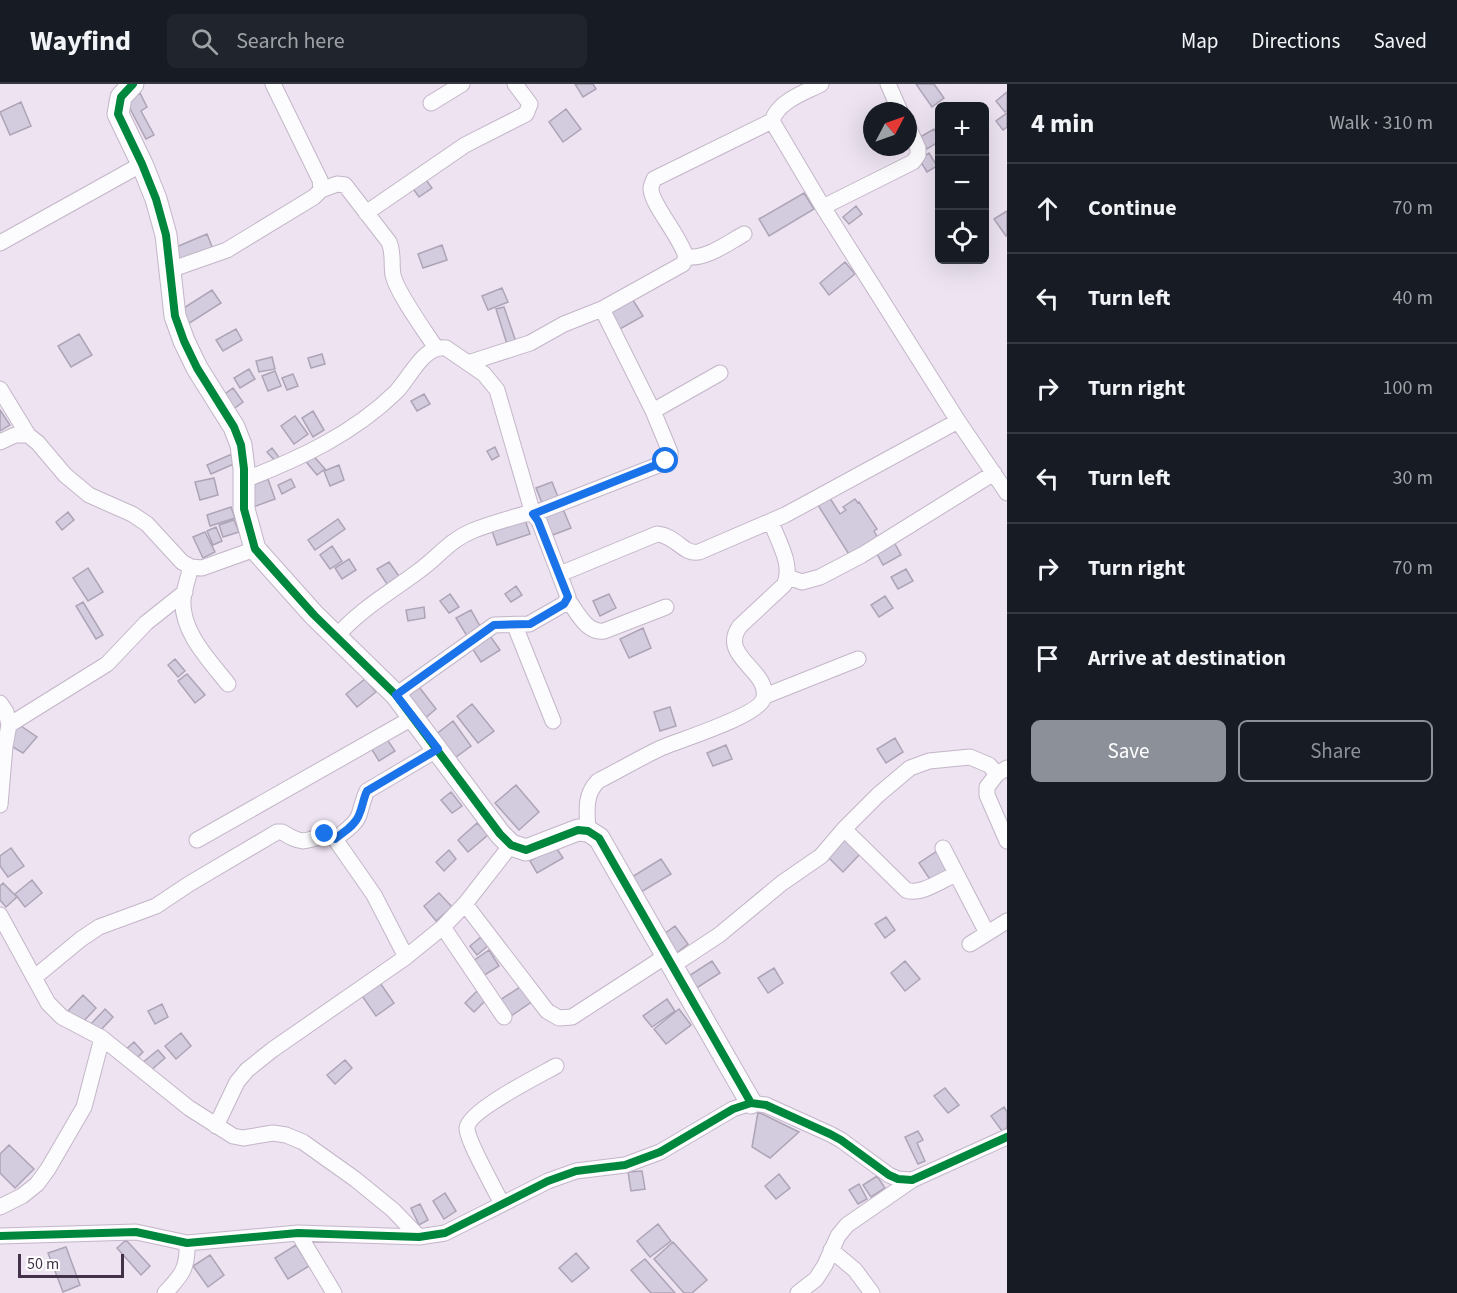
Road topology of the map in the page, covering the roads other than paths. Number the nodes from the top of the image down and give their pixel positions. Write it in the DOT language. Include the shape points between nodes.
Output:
graph roads {
  1 [pos="133,84"];
  2 [pos="273,84"];
  3 [pos="462,84"];
  4 [pos="515,84"];
  5 [pos="821,84"];
  6 [pos="888,84"];
  7 [pos="896,102"];
  8 [pos="431,103"];
  9 [pos="772,121"];
  10 [pos="917,146"];
  11 [pos="142,164"];
  12 [pos="321,190"];
  13 [pos="823,207"];
  14 [pos="366,213"];
  15 [pos="744,234"];
  16 [pos="0,243"];
  17 [pos="686,257"];
  18 [pos="170,270"];
  19 [pos="602,309"];
  20 [pos="436,348"];
  21 [pos="468,363"];
  22 [pos="720,373"];
  23 [pos="0,389"];
  24 [pos="653,411"];
  25 [pos="958,421"];
  26 [pos="28,435"];
  27 [pos="0,441"];
  28 [pos="994,473"];
  29 [pos="244,480"];
  30 [pos="1007,493"];
  31 [pos="533,514"];
  32 [pos="771,522"];
  33 [pos="255,549"];
  34 [pos="191,567"];
  35 [pos="560,574"];
  36 [pos="788,577"];
  37 [pos="185,592"];
  38 [pos="568,600"];
  39 [pos="666,607"];
  40 [pos="515,626"];
  41 [pos="336,637"];
  42 [pos="858,659"];
  43 [pos="228,684"];
  44 [pos="396,695"];
  45 [pos="765,696"];
  46 [pos="0,703"];
  47 [pos="414,717"];
  48 [pos="553,721"];
  49 [pos="9,725"];
  50 [pos="438,749"];
  51 [pos="1002,771"];
  52 [pos="0,805"];
  53 [pos="844,829"];
  54 [pos="588,831"];
  55 [pos="335,839"];
  56 [pos="198,840"];
  57 [pos="1007,841"];
  58 [pos="511,845"];
  59 [pos="943,848"];
  60 [pos="956,874"];
  61 [pos="465,904"];
  62 [pos="0,915"];
  63 [pos="1007,921"];
  64 [pos="443,927"];
  65 [pos="987,933"];
  66 [pos="970,944"];
  67 [pos="406,957"];
  68 [pos="669,961"];
  69 [pos="35,977"];
  70 [pos="504,1017"];
  71 [pos="102,1038"];
  72 [pos="556,1066"];
  73 [pos="751,1103"];
  74 [pos="216,1126"];
  75 [pos="1006,1140"];
  76 [pos="912,1180"];
  77 [pos="502,1204"];
  78 [pos="0,1207"];
  79 [pos="298,1233"];
  80 [pos="0,1236"];
  81 [pos="419,1238"];
  82 [pos="187,1243"];
  83 [pos="831,1250"];
  84 [pos="165,1293"];
  85 [pos="334,1293"];
  86 [pos="798,1293"];
  87 [pos="872,1293"];
  1 -- 11 [label="street" via="121,97 118,114"];
  2 -- 12 [label="street" via="320,180"];
  3 -- 8 [label="street"];
  4 -- 14 [label="street" via="530,104 526,114 465,145"];
  5 -- 9 [label="street" via="786,103 775,112"];
  6 -- 7 [label="street"];
  9 -- 13 [label="street"];
  9 -- 17 [label="street" via="654,179 650,187 652,197"];
  10 -- 13 [label="street" via="918,155 913,162"];
  11 -- 16 [label="street"];
  11 -- 18 [label="street" via="166,235"];
  12 -- 14 [label="street" via="345,185"];
  12 -- 18 [label="street" via="242,243"];
  13 -- 25 [label="street"];
  14 -- 20 [label="street" via="389,242 398,287"];
  15 -- 17 [label="street" via="705,255"];
  17 -- 19 [label="street" via="682,264"];
  18 -- 29 [label="street" via="175,316 184,341 234,427 241,445"];
  19 -- 21 [label="street" via="521,348"];
  19 -- 24 [label="street"];
  20 -- 21 [label="street" via="446,348"];
  20 -- 29 [label="street" via="390,397 346,433 295,460"];
  21 -- 31 [label="street" via="484,374 500,398"];
  22 -- 24 [label="street"];
  23 -- 26 [label="street"];
  24 -- 31 [label="street" via="670,452 666,461"];
  25 -- 28 [label="street"];
  25 -- 32 [label="street"];
  26 -- 27 [label="street"];
  26 -- 34 [label="street" via="89,495 147,524"];
  28 -- 30 [label="street"];
  28 -- 36 [label="street" via="820,577 802,582"];
  29 -- 33 [label="street" via="244,509"];
  31 -- 35 [label="street"];
  31 -- 41 [label="street" via="471,531 450,542 422,569 348,623"];
  32 -- 35 [label="street" via="694,553 673,538 657,534"];
  32 -- 36 [label="street"];
  33 -- 34 [label="street" via="202,568"];
  33 -- 41 [label="street"];
  34 -- 37 [label="street"];
  35 -- 38 [label="street"];
  36 -- 45 [label="street" via="740,626 733,641"];
  37 -- 43 [label="street" via="184,612 189,628"];
  37 -- 49 [label="street" via="146,623 107,664"];
  38 -- 39 [label="street" via="595,632"];
  38 -- 40 [label="street" via="530,624"];
  40 -- 44 [label="street" via="494,625"];
  40 -- 48 [label="street"];
  41 -- 44 [label="street"];
  42 -- 45 [label="street"];
  44 -- 47 [label="street"];
  45 -- 54 [label="street" via="755,709 732,721 659,749 598,781 587,798"];
  46 -- 49 [label="street"];
  47 -- 50 [label="street"];
  47 -- 56 [label="street"];
  49 -- 52 [label="street"];
  50 -- 55 [label="street" via="367,791 359,816"];
  50 -- 58 [label="street"];
  51 -- 53 [label="street" via="970,757 929,761 897,778"];
  51 -- 57 [label="street" via="987,787 987,795"];
  53 -- 60 [label="street" via="912,893"];
  53 -- 68 [label="street" via="821,856 719,935"];
  54 -- 58 [label="street" via="578,830 526,850"];
  54 -- 68 [label="street" via="599,838"];
  55 -- 67 [label="street" via="374,895"];
  55 -- 69 [label="street" via="325,834 304,843 277,832 156,906 99,927"];
  58 -- 61 [label="street"];
  59 -- 60 [label="street"];
  60 -- 65 [label="street"];
  61 -- 64 [label="street"];
  61 -- 68 [label="street" via="547,1011 559,1018 572,1017"];
  62 -- 69 [label="street"];
  63 -- 65 [label="street"];
  64 -- 67 [label="street"];
  64 -- 70 [label="street"];
  65 -- 66 [label="street"];
  67 -- 74 [label="street" via="247,1070"];
  68 -- 73 [label="street"];
  69 -- 71 [label="street" via="54,1010"];
  71 -- 74 [label="street"];
  71 -- 78 [label="street" via="84,1107 48,1169 22,1196"];
  72 -- 77 [label="street" via="470,1121 467,1129 471,1142"];
  73 -- 76 [label="street" via="766,1105 830,1134 889,1175"];
  73 -- 77 [label="street" via="733,1109 660,1152 625,1165 576,1171"];
  74 -- 81 [label="street" via="243,1138 273,1133 303,1142 356,1179"];
  75 -- 76 [label="street"];
  76 -- 83 [label="street" via="847,1225"];
  77 -- 81 [label="street" via="445,1233"];
  79 -- 81 [label="street"];
  79 -- 82 [label="street"];
  79 -- 85 [label="street"];
  80 -- 82 [label="street" via="136,1232"];
  82 -- 84 [label="street" via="185,1270"];
  83 -- 86 [label="street" via="816,1279"];
  83 -- 87 [label="street" via="855,1270"];
}
